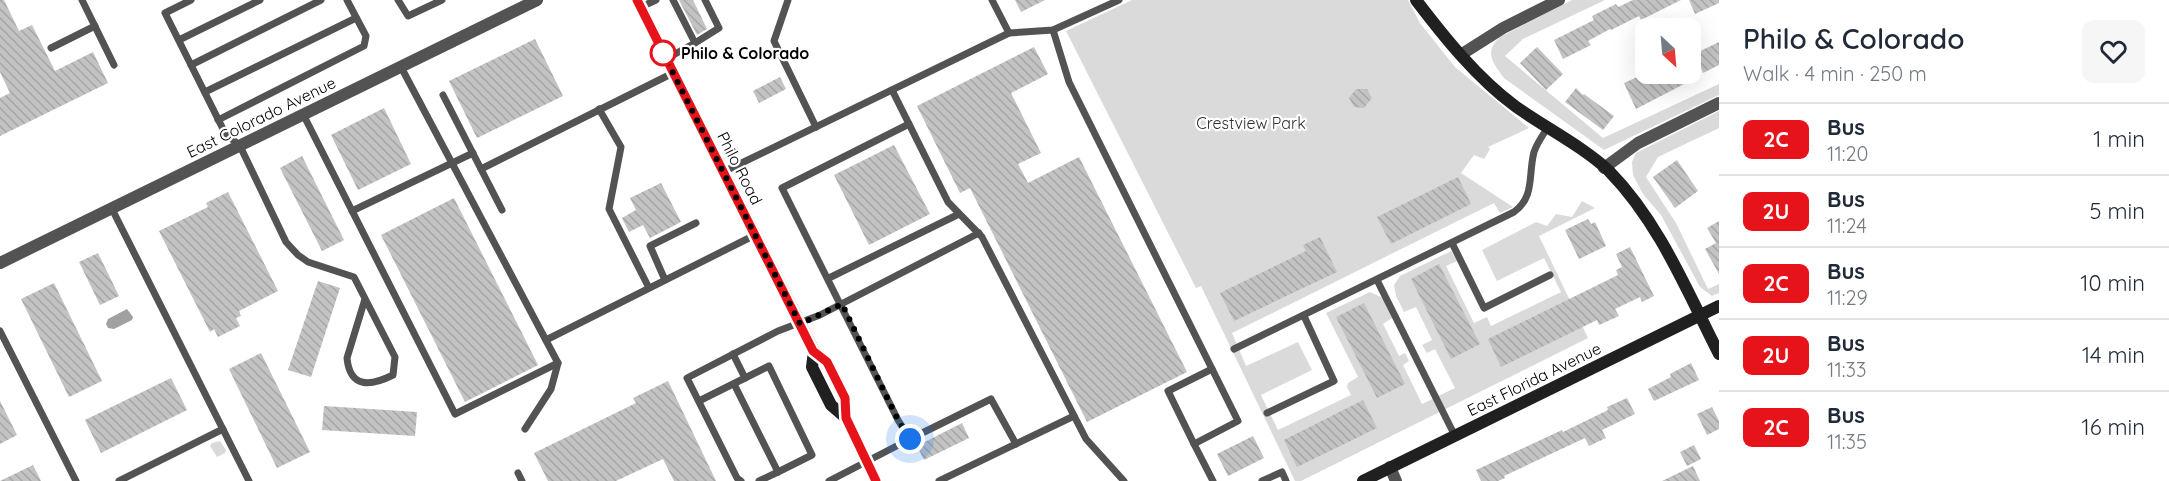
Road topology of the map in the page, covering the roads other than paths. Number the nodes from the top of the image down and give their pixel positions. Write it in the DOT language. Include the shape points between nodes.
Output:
graph roads {
  1 [pos="82,0"];
  2 [pos="191,0"];
  3 [pos="260,0"];
  4 [pos="321,0"];
  5 [pos="347,0"];
  6 [pos="398,0"];
  7 [pos="442,0"];
  8 [pos="537,0"];
  9 [pos="656,0"];
  10 [pos="673,0"];
  11 [pos="705,0"];
  12 [pos="788,0"];
  13 [pos="992,0"];
  14 [pos="1119,0"];
  15 [pos="1416,0"];
  16 [pos="1559,0"];
  17 [pos="639,4"];
  18 [pos="356,18"];
  19 [pos="95,26"];
  20 [pos="1053,30"];
  21 [pos="1009,33"];
  22 [pos="179,40"];
  23 [pos="696,43"];
  24 [pos="51,48"];
  25 [pos="1462,54"];
  26 [pos="666,58"];
  27 [pos="114,65"];
  28 [pos="191,65"];
  29 [pos="401,67"];
  30 [pos="673,73"];
  31 [pos="892,90"];
  32 [pos="204,92"];
  33 [pos="443,95"];
  34 [pos="1719,103"];
  35 [pos="599,109"];
  36 [pos="303,116"];
  37 [pos="218,120"];
  38 [pos="909,124"];
  39 [pos="816,127"];
  40 [pos="1548,127"];
  41 [pos="240,146"];
  42 [pos="473,153"];
  43 [pos="452,163"];
  44 [pos="1605,168"];
  45 [pos="481,169"];
  46 [pos="723,172"];
  47 [pos="112,208"];
  48 [pos="502,210"];
  49 [pos="352,211"];
  50 [pos="959,214"];
  51 [pos="696,223"];
  52 [pos="979,233"];
  53 [pos="755,235"];
  54 [pos="1452,243"];
  55 [pos="0,263"];
  56 [pos="1550,275"];
  57 [pos="828,278"];
  58 [pos="665,280"];
  59 [pos="1377,280"];
  60 [pos="649,288"];
  61 [pos="365,299"];
  62 [pos="842,304"];
  63 [pos="1719,306"];
  64 [pos="1304,316"];
  65 [pos="1700,316"];
  66 [pos="800,324"];
  67 [pos="0,331"];
  68 [pos="546,340"];
  69 [pos="1234,350"];
  70 [pos="733,354"];
  71 [pos="1719,354"];
  72 [pos="558,363"];
  73 [pos="1212,369"];
  74 [pos="745,378"];
  75 [pos="734,384"];
  76 [pos="699,401"];
  77 [pos="1267,413"];
  78 [pos="1074,416"];
  79 [pos="223,429"];
  80 [pos="525,429"];
  81 [pos="1455,436"];
  82 [pos="910,439"];
  83 [pos="1016,444"];
  84 [pos="1194,444"];
  85 [pos="866,462"];
  86 [pos="1390,468"];
  87 [pos="778,472"];
  88 [pos="518,473"];
  89 [pos="834,480"];
  90 [pos="76,481"];
  91 [pos="119,481"];
  92 [pos="249,481"];
  93 [pos="522,481"];
  94 [pos="741,481"];
  95 [pos="759,481"];
  96 [pos="876,481"];
  97 [pos="939,481"];
  98 [pos="1124,481"];
  99 [pos="1213,481"];
  100 [pos="1262,481"];
  101 [pos="1286,481"];
  102 [pos="1363,481"];
  103 [pos="1396,481"];
  1 -- 19 [label="lane"];
  2 -- 22 [label="lane" via="165,13"];
  3 -- 22 [label="lane"];
  4 -- 28 [label="lane"];
  5 -- 18 [label="lane"];
  6 -- 7 [label="lane" via="407,16"];
  8 -- 29 [label="street, East Colorado Avenue"];
  9 -- 17 [label="lane"];
  10 -- 23 [label="lane"];
  11 -- 23 [label="lane" via="719,28"];
  12 -- 39 [label="lane" via="774,41"];
  13 -- 21 [label="lane"];
  14 -- 20 [label="lane"];
  15 -- 25 [label="main road"];
  16 -- 25 [label="street"];
  17 -- 26 [label="main road, Philo Road"];
  18 -- 32 [label="lane"];
  18 -- 37 [label="lane" via="366,36 364,46"];
  19 -- 24 [label="lane"];
  19 -- 27 [label="lane"];
  20 -- 21 [label="lane"];
  20 -- 73 [label="lane" via="1069,82"];
  21 -- 31 [label="lane"];
  22 -- 28 [label="lane"];
  23 -- 26 [label="lane"];
  25 -- 40 [label="main road" via="1498,92"];
  26 -- 30 [label="main road, Philo Road"];
  28 -- 32 [label="lane"];
  29 -- 36 [label="street, East Colorado Avenue"];
  29 -- 43 [label="lane"];
  30 -- 35 [label="lane"];
  30 -- 46 [label="main road, Philo Road"];
  31 -- 38 [label="lane"];
  31 -- 39 [label="lane"];
  32 -- 37 [label="lane"];
  33 -- 42 [label="lane"];
  34 -- 44 [label="street" via="1638,143"];
  35 -- 45 [label="lane"];
  35 -- 60 [label="lane" via="621,147 609,209"];
  36 -- 41 [label="street, East Colorado Avenue"];
  36 -- 49 [label="lane"];
  37 -- 41 [label="lane" via="225,134"];
  38 -- 50 [label="lane" via="948,202"];
  38 -- 57 [label="lane" via="782,188"];
  39 -- 46 [label="lane"];
  40 -- 44 [label="main road"];
  40 -- 54 [label="lane" via="1535,151 1529,190 1522,206"];
  41 -- 47 [label="street, East Colorado Avenue"];
  41 -- 61 [label="lane" via="286,242 308,262 354,277"];
  42 -- 43 [label="lane"];
  42 -- 45 [label="lane"];
  43 -- 49 [label="lane"];
  43 -- 68 [label="lane"];
  44 -- 65 [label="main road" via="1656,233"];
  45 -- 48 [label="lane"];
  46 -- 53 [label="main road, Philo Road"];
  47 -- 55 [label="street, East Colorado Avenue"];
  47 -- 79 [label="lane"];
  49 -- 72 [label="lane" via="455,414"];
  50 -- 52 [label="lane"];
  50 -- 57 [label="lane"];
  51 -- 58 [label="lane" via="650,246"];
  52 -- 62 [label="lane"];
  52 -- 78 [label="lane"];
  53 -- 58 [label="lane"];
  53 -- 66 [label="main road, Philo Road"];
  54 -- 56 [label="lane" via="1484,308"];
  54 -- 59 [label="lane"];
  57 -- 62 [label="lane"];
  58 -- 60 [label="lane"];
  59 -- 64 [label="lane"];
  59 -- 81 [label="lane"];
  60 -- 68 [label="lane"];
  61 -- 61 [label="lane" via="395,357 393,375 376,383 363,383 348,366"];
  62 -- 66 [label="lane"];
  62 -- 82 [label="lane"];
  63 -- 65 [label="main road, East Florida Avenue"];
  64 -- 69 [label="lane"];
  64 -- 77 [label="lane" via="1334,381"];
  65 -- 71 [label="main road"];
  65 -- 81 [label="main road, East Florida Avenue"];
  66 -- 70 [label="lane"];
  66 -- 85 [label="main road, Philo Road" via="813,351 827,362 845,398 846,418"];
  67 -- 90 [label="lane"];
  68 -- 72 [label="lane"];
  70 -- 74 [label="lane"];
  70 -- 76 [label="lane" via="687,378"];
  72 -- 80 [label="lane" via="552,389"];
  73 -- 84 [label="lane" via="1238,421"];
  73 -- 84 [label="lane" via="1168,391"];
  74 -- 75 [label="lane"];
  74 -- 87 [label="lane" via="769,366 812,455"];
  75 -- 76 [label="lane"];
  75 -- 87 [label="lane"];
  76 -- 94 [label="lane"];
  78 -- 83 [label="lane"];
  78 -- 98 [label="lane" via="1086,440"];
  79 -- 91 [label="lane"];
  79 -- 92 [label="lane"];
  81 -- 86 [label="main road, East Florida Avenue"];
  82 -- 83 [label="lane" via="991,399"];
  82 -- 85 [label="lane"];
  83 -- 97 [label="lane"];
  84 -- 99 [label="lane"];
  85 -- 89 [label="lane"];
  85 -- 96 [label="main road, Philo Road"];
  86 -- 102 [label="main road, East Florida Avenue"];
  86 -- 103 [label="street"];
  87 -- 95 [label="lane"];
  88 -- 93 [label="lane"];
  100 -- 101 [label="lane" via="1282,472"];
}
